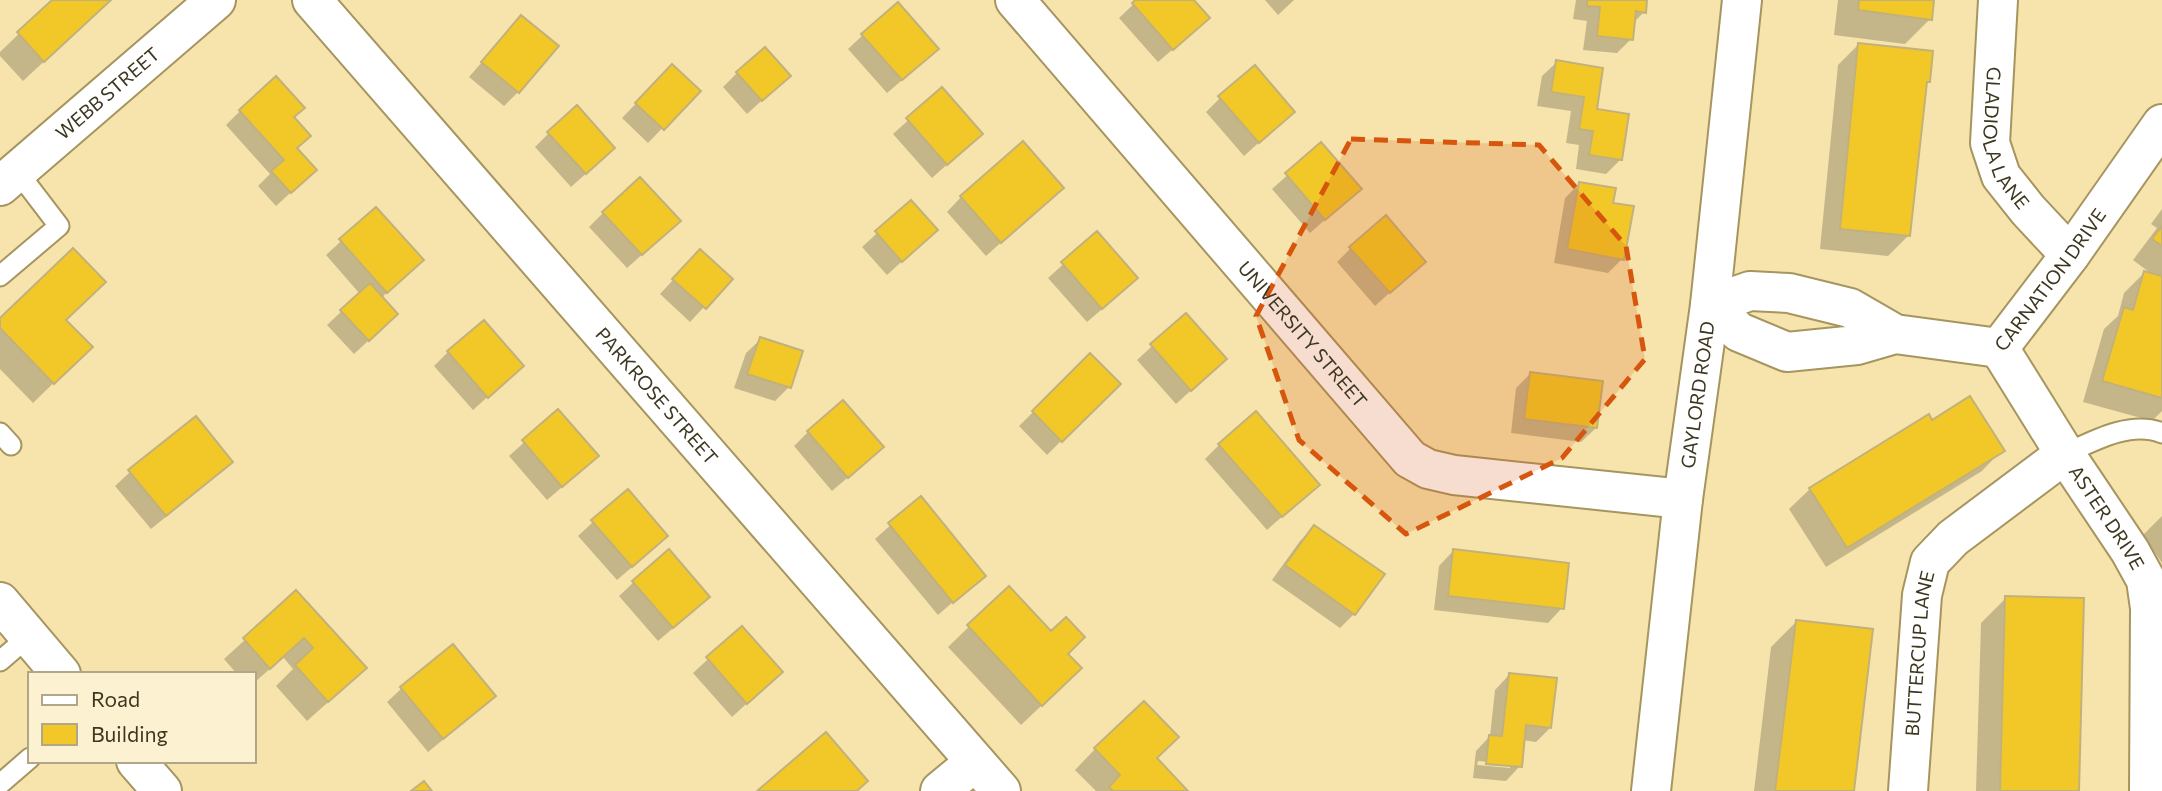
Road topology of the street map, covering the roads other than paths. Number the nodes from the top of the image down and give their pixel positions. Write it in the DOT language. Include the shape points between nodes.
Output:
graph roads {
  1 [pos="216,0"];
  2 [pos="312,0"];
  3 [pos="1015,0"];
  4 [pos="1742,0"];
  5 [pos="1998,0"];
  6 [pos="2162,124"];
  7 [pos="9,179"];
  8 [pos="2070,255"];
  9 [pos="0,276"];
  10 [pos="1710,304"];
  11 [pos="1895,334"];
  12 [pos="2000,348"];
  13 [pos="2162,433"];
  14 [pos="2065,454"];
  15 [pos="1683,499"];
  16 [pos="0,602"];
  17 [pos="29,636"];
  18 [pos="2156,645"];
  19 [pos="0,661"];
  20 [pos="59,672"];
  21 [pos="28,760"];
  22 [pos="975,762"];
  23 [pos="138,763"];
  24 [pos="2153,783"];
  25 [pos="0,784"];
  26 [pos="162,791"];
  27 [pos="940,791"];
  28 [pos="1001,791"];
  29 [pos="1651,791"];
  30 [pos="1908,791"];
  1 -- 7 [label="street, WEBB STREET"];
  2 -- 22 [label="street, PARKROSE STREET"];
  3 -- 15 [label="street, UNIVERSITY STREET" via="1410,459 1454,475"];
  4 -- 10 [label="street, GAYLORD ROAD"];
  5 -- 8 [label="street, GLADIOLA LANE" via="1990,143 2001,176"];
  6 -- 8 [label="street, CARNATION DRIVE"];
  7 -- 9 [label="lane" via="59,226"];
  8 -- 12 [label="street, CARNATION DRIVE"];
  10 -- 11 [label="street, CARNATION DRIVE" via="1750,291 1789,293 1850,308"];
  10 -- 11 [label="street, CARNATION DRIVE" via="1739,332 1787,352 1857,345"];
  10 -- 15 [label="street, GAYLORD ROAD"];
  11 -- 12 [label="street, CARNATION DRIVE"];
  12 -- 14 [label="street, ASTER DRIVE"];
  13 -- 14 [label="lane" via="2153,429 2115,432"];
  14 -- 18 [label="street, ASTER DRIVE" via="2146,580"];
  14 -- 30 [label="street, BUTTERCUP LANE" via="1953,538 1930,562 1922,596"];
  15 -- 29 [label="street, GAYLORD ROAD"];
  16 -- 17 [label="street"];
  17 -- 19 [label="lane"];
  17 -- 20 [label="street"];
  18 -- 24 [label="street, ASTER DRIVE"];
  21 -- 25 [label="lane"];
  22 -- 27 [label="street"];
  22 -- 28 [label="street, PARKROSE STREET"];
  23 -- 26 [label="street"];
}
